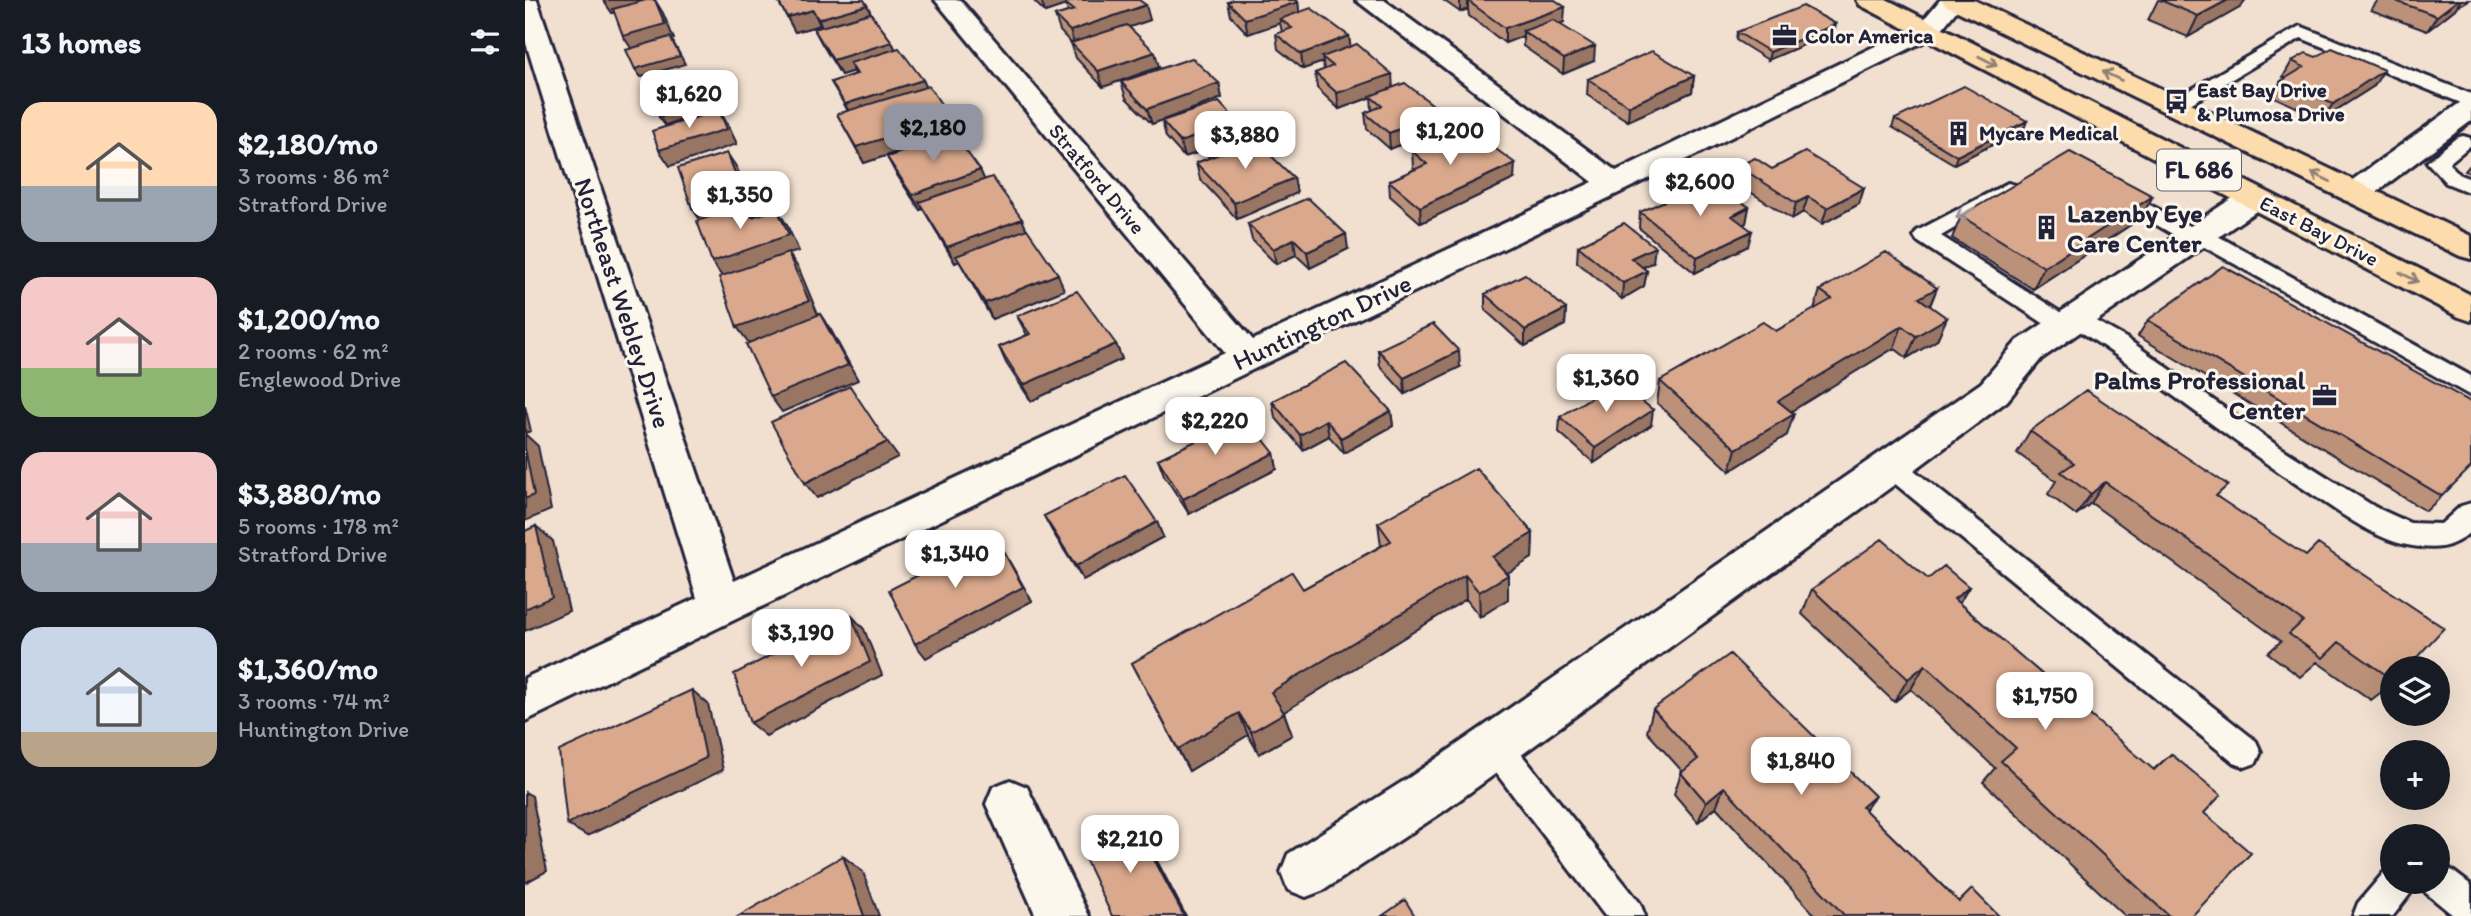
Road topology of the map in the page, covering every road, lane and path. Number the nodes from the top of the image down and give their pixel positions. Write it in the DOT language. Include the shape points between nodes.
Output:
graph roads {
  1 [pos="525,0"];
  2 [pos="947,0"];
  3 [pos="1368,0"];
  4 [pos="1869,0"];
  5 [pos="1953,0"];
  6 [pos="1928,30"];
  7 [pos="2471,101"];
  8 [pos="2173,106"];
  9 [pos="2471,108"];
  10 [pos="2458,136"];
  11 [pos="2092,180"];
  12 [pos="2021,181"];
  13 [pos="1614,184"];
  14 [pos="2471,187"];
  15 [pos="2355,193"];
  16 [pos="2254,198"];
  17 [pos="2198,236"];
  18 [pos="2471,249"];
  19 [pos="2471,309"];
  20 [pos="2071,322"];
  21 [pos="1248,357"];
  22 [pos="2471,387"];
  23 [pos="1891,466"];
  24 [pos="2471,514"];
  25 [pos="721,606"];
  26 [pos="525,699"];
  27 [pos="1495,746"];
  28 [pos="2245,752"];
  29 [pos="1010,804"];
  30 [pos="1306,872"];
  31 [pos="2450,890"];
  32 [pos="2388,894"];
  33 [pos="2471,907"];
  34 [pos="1063,916"];
  35 [pos="1627,916"];
  36 [pos="2371,916"];
  1 -- 25 [label="street, Northeast Webley Drive"];
  2 -- 21 [label="street, Stratford Drive"];
  3 -- 13 [label="street"];
  4 -- 6 [label="main road, East Bay Drive / FL 686"];
  5 -- 6 [label="street"];
  8 -- 5 [label="main road, East Bay Drive / FL 686, one-way"];
  6 -- 13 [label="street, Huntington Drive"];
  6 -- 16 [label="main road, East Bay Drive / FL 686, one-way"];
  7 -- 8 [label="lane" via="2300,31"];
  15 -- 8 [label="main road, East Bay Drive / FL 686, one-way"];
  9 -- 10 [label="street"];
  10 -- 14 [label="lane" via="2437,162 2453,179"];
  10 -- 15 [label="street"];
  11 -- 17 [label="lane"];
  12 -- 20 [label="lane, one-way" via="1925,236"];
  13 -- 21 [label="street, Huntington Drive"];
  15 -- 18 [label="main road, East Bay Drive / FL 686"];
  16 -- 17 [label="street"];
  16 -- 19 [label="main road, East Bay Drive / FL 686, one-way"];
  17 -- 20 [label="street"];
  17 -- 22 [label="lane"];
  20 -- 23 [label="street" via="2029,350 1994,392"];
  20 -- 24 [label="lane" via="2118,344 2266,451 2365,515 2407,534 2447,536"];
  21 -- 25 [label="street, Huntington Drive"];
  23 -- 27 [label="street"];
  23 -- 28 [label="lane"];
  25 -- 26 [label="street, Huntington Drive"];
  27 -- 30 [label="street"];
  27 -- 35 [label="lane"];
  29 -- 34 [label="street"];
  31 -- 33 [label="lane"];
  32 -- 36 [label="lane"];
}
